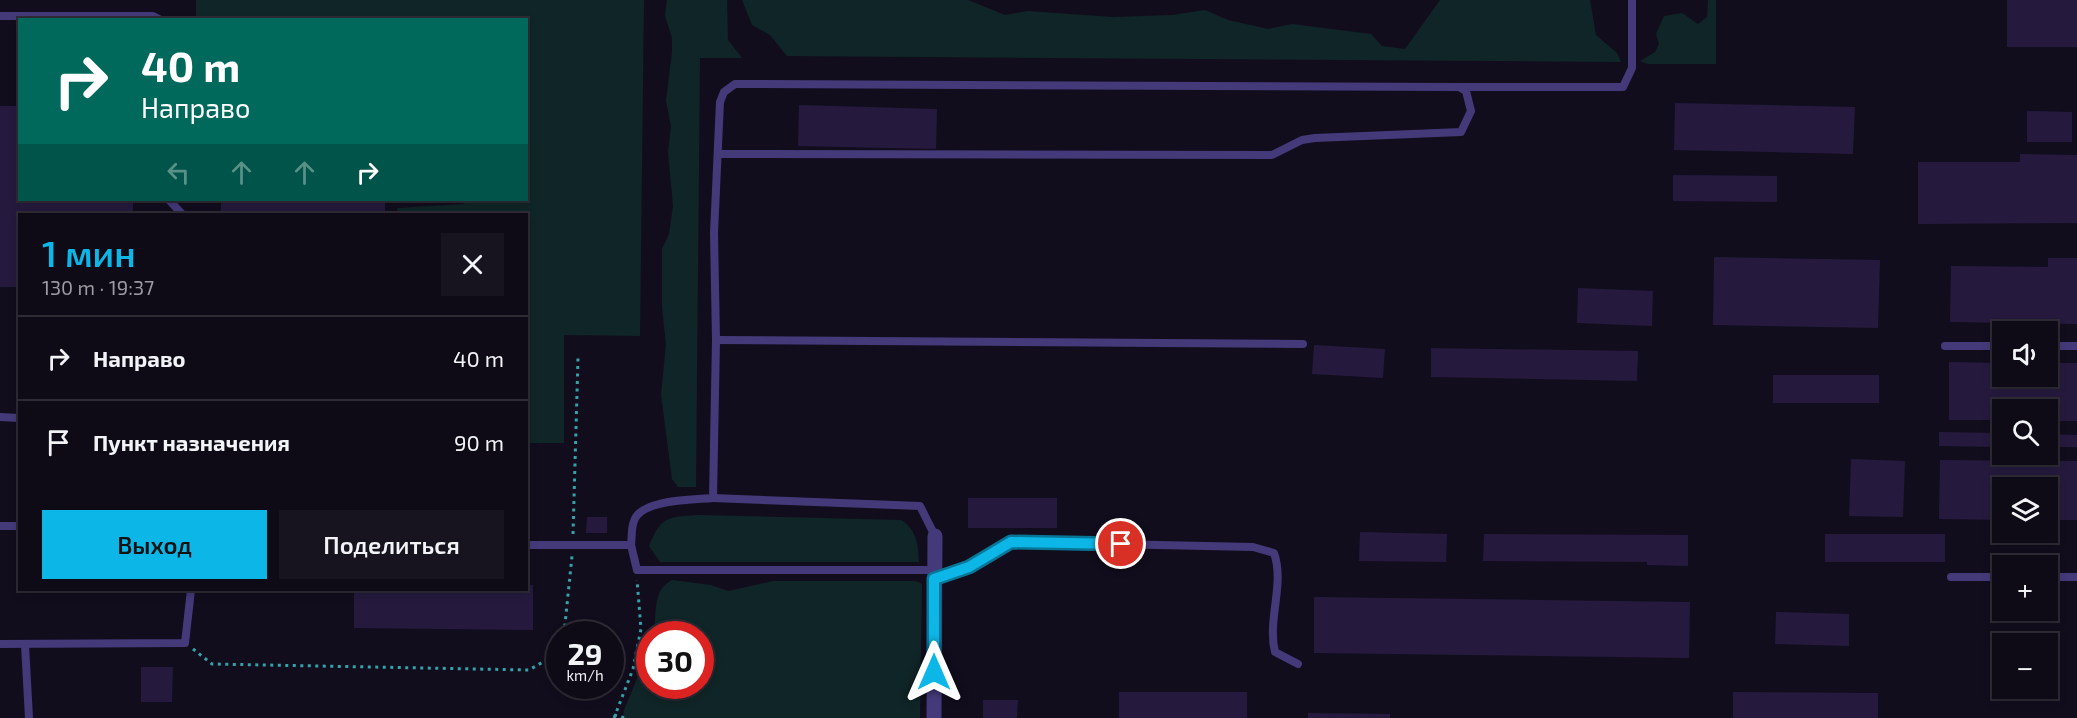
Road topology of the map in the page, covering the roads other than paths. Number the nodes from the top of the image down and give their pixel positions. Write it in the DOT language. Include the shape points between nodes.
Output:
graph roads {
  1 [pos="1632,0"];
  2 [pos="0,15"];
  3 [pos="157,18"];
  4 [pos="1459,87"];
  5 [pos="718,154"];
  6 [pos="170,201"];
  7 [pos="181,213"];
  8 [pos="716,340"];
  9 [pos="1303,344"];
  10 [pos="1945,346"];
  11 [pos="1992,346"];
  12 [pos="2058,346"];
  13 [pos="2077,346"];
  14 [pos="0,417"];
  15 [pos="18,418"];
  16 [pos="713,498"];
  17 [pos="0,526"];
  18 [pos="18,526"];
  19 [pos="935,536"];
  20 [pos="528,545"];
  21 [pos="631,545"];
  22 [pos="934,574"];
  23 [pos="1951,577"];
  24 [pos="1992,577"];
  25 [pos="2058,577"];
  26 [pos="2077,577"];
  27 [pos="191,591"];
  28 [pos="0,644"];
  29 [pos="24,645"];
  30 [pos="1298,664"];
  31 [pos="29,718"];
  32 [pos="934,718"];
  1 -- 4 [label="lane" via="1632,68 1623,87"];
  2 -- 3 [label="lane"];
  4 -- 5 [label="lane" via="1466,91 1471,111 1461,132 1315,138 1272,154"];
  4 -- 5 [label="lane" via="735,84 724,92 720,102"];
  5 -- 8 [label="lane" via="714,233"];
  6 -- 7 [label="lane"];
  8 -- 9 [label="lane"];
  8 -- 16 [label="lane"];
  10 -- 11 [label="lane"];
  12 -- 13 [label="lane"];
  14 -- 15 [label="lane"];
  16 -- 19 [label="lane" via="920,506"];
  16 -- 21 [label="lane" via="661,503 644,510 634,520"];
  17 -- 18 [label="lane"];
  19 -- 22 [label="street"];
  20 -- 21 [label="lane"];
  21 -- 22 [label="lane" via="637,570"];
  22 -- 30 [label="lane" via="969,567 1011,542 1253,547 1274,553 1278,566 1272,638 1275,652"];
  22 -- 32 [label="street"];
  23 -- 24 [label="lane"];
  25 -- 26 [label="lane"];
  27 -- 29 [label="lane" via="185,643"];
  28 -- 29 [label="lane"];
  29 -- 31 [label="lane"];
}
